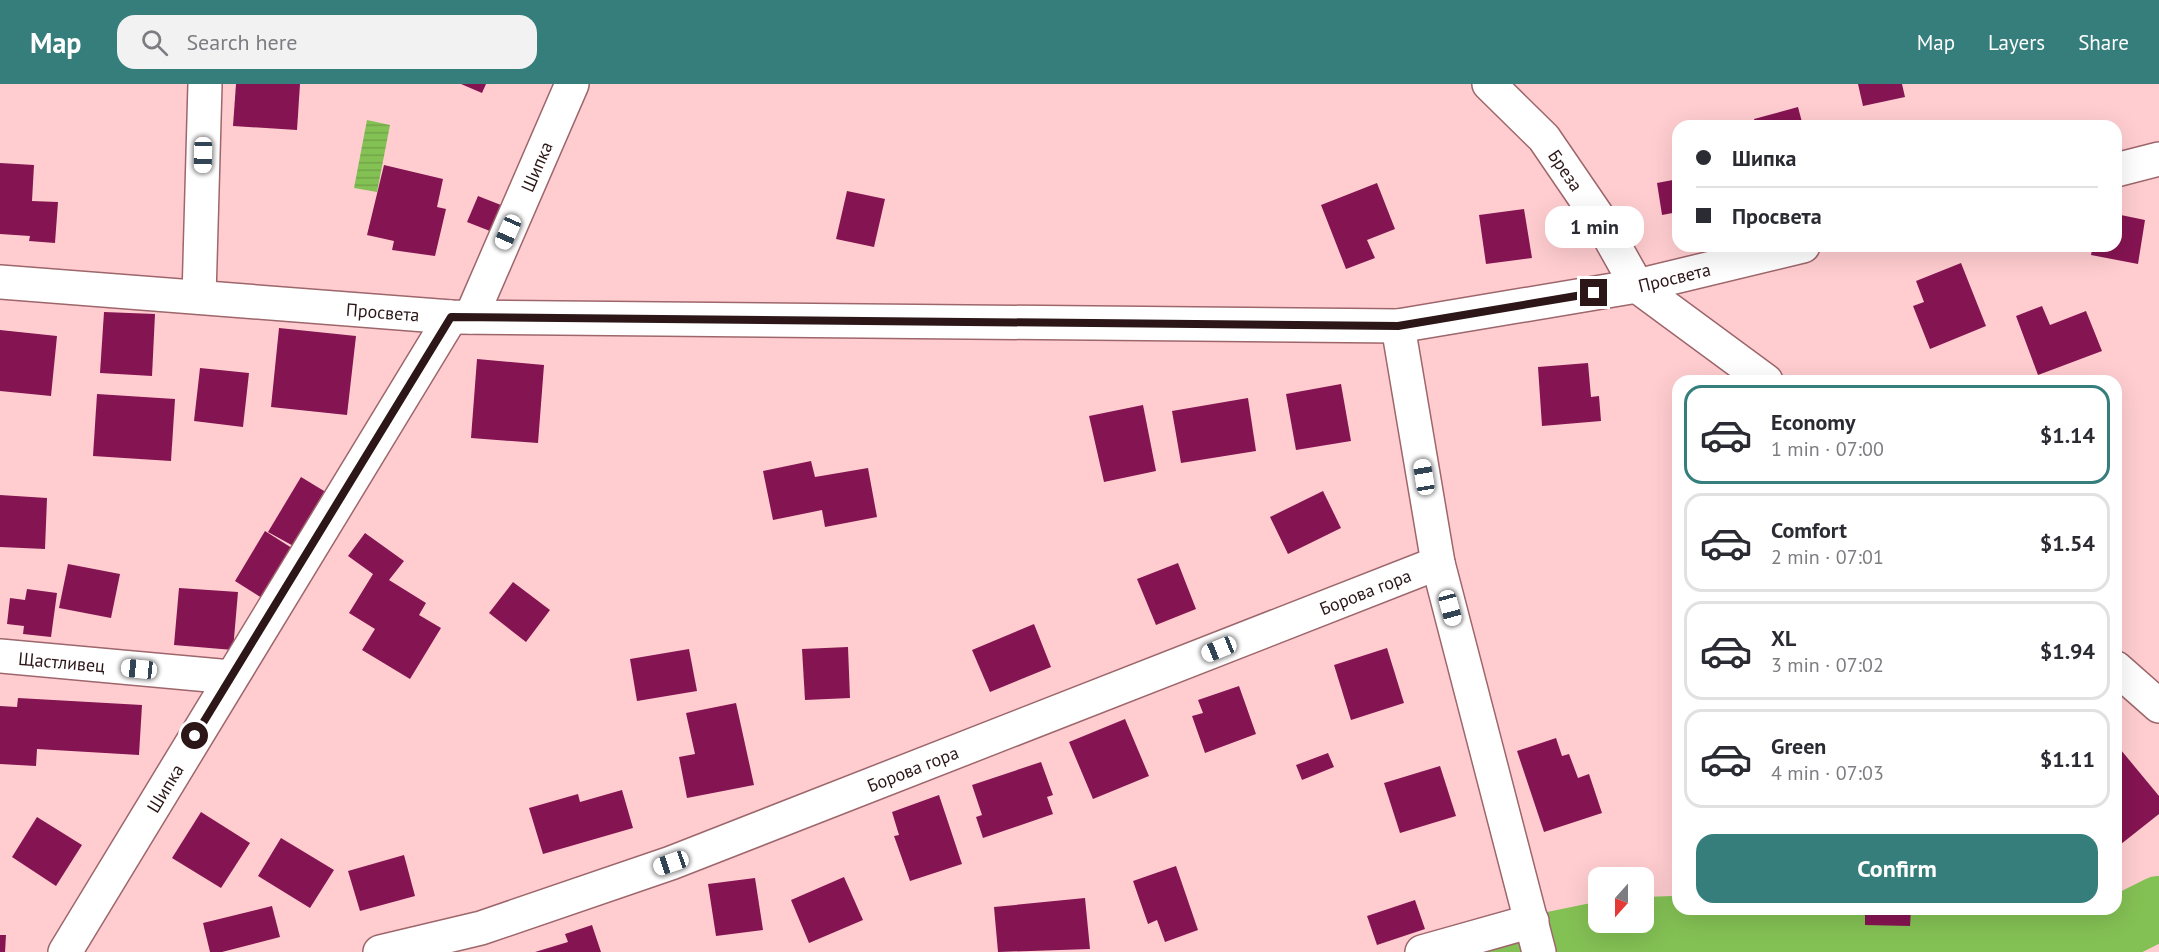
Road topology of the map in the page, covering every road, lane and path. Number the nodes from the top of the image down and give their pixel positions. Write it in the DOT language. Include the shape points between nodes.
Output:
graph roads {
  1 [pos="205,84"];
  2 [pos="572,84"];
  3 [pos="1489,84"];
  4 [pos="2159,159"];
  5 [pos="2122,168"];
  6 [pos="1778,252"];
  7 [pos="0,282"];
  8 [pos="1637,286"];
  9 [pos="199,297"];
  10 [pos="461,317"];
  11 [pos="1398,326"];
  12 [pos="1758,375"];
  13 [pos="1438,563"];
  14 [pos="0,656"];
  15 [pos="2122,673"];
  16 [pos="231,677"];
  17 [pos="2159,706"];
  18 [pos="1535,933"];
  19 [pos="65,952"];
  20 [pos="380,952"];
  21 [pos="1422,952"];
  1 -- 9 [label="street"];
  2 -- 10 [label="street, Шипка"];
  3 -- 8 [label="street, Бреза" via="1544,138 1600,220"];
  4 -- 5 [label="street"];
  6 -- 8 [label="street, Просвета"];
  7 -- 9 [label="street, Просвета"];
  8 -- 11 [label="street, Просвета"];
  8 -- 12 [label="street, Бреза"];
  9 -- 10 [label="street, Просвета"];
  10 -- 11 [label="street, Просвета"];
  10 -- 16 [label="street, Шипка"];
  11 -- 13 [label="street"];
  13 -- 18 [label="street"];
  13 -- 20 [label="street, Борова гора" via="671,863 481,928"];
  14 -- 16 [label="street, Щастливец"];
  15 -- 17 [label="street"];
  16 -- 19 [label="street, Шипка"];
  18 -- 21 [label="street"];
}
